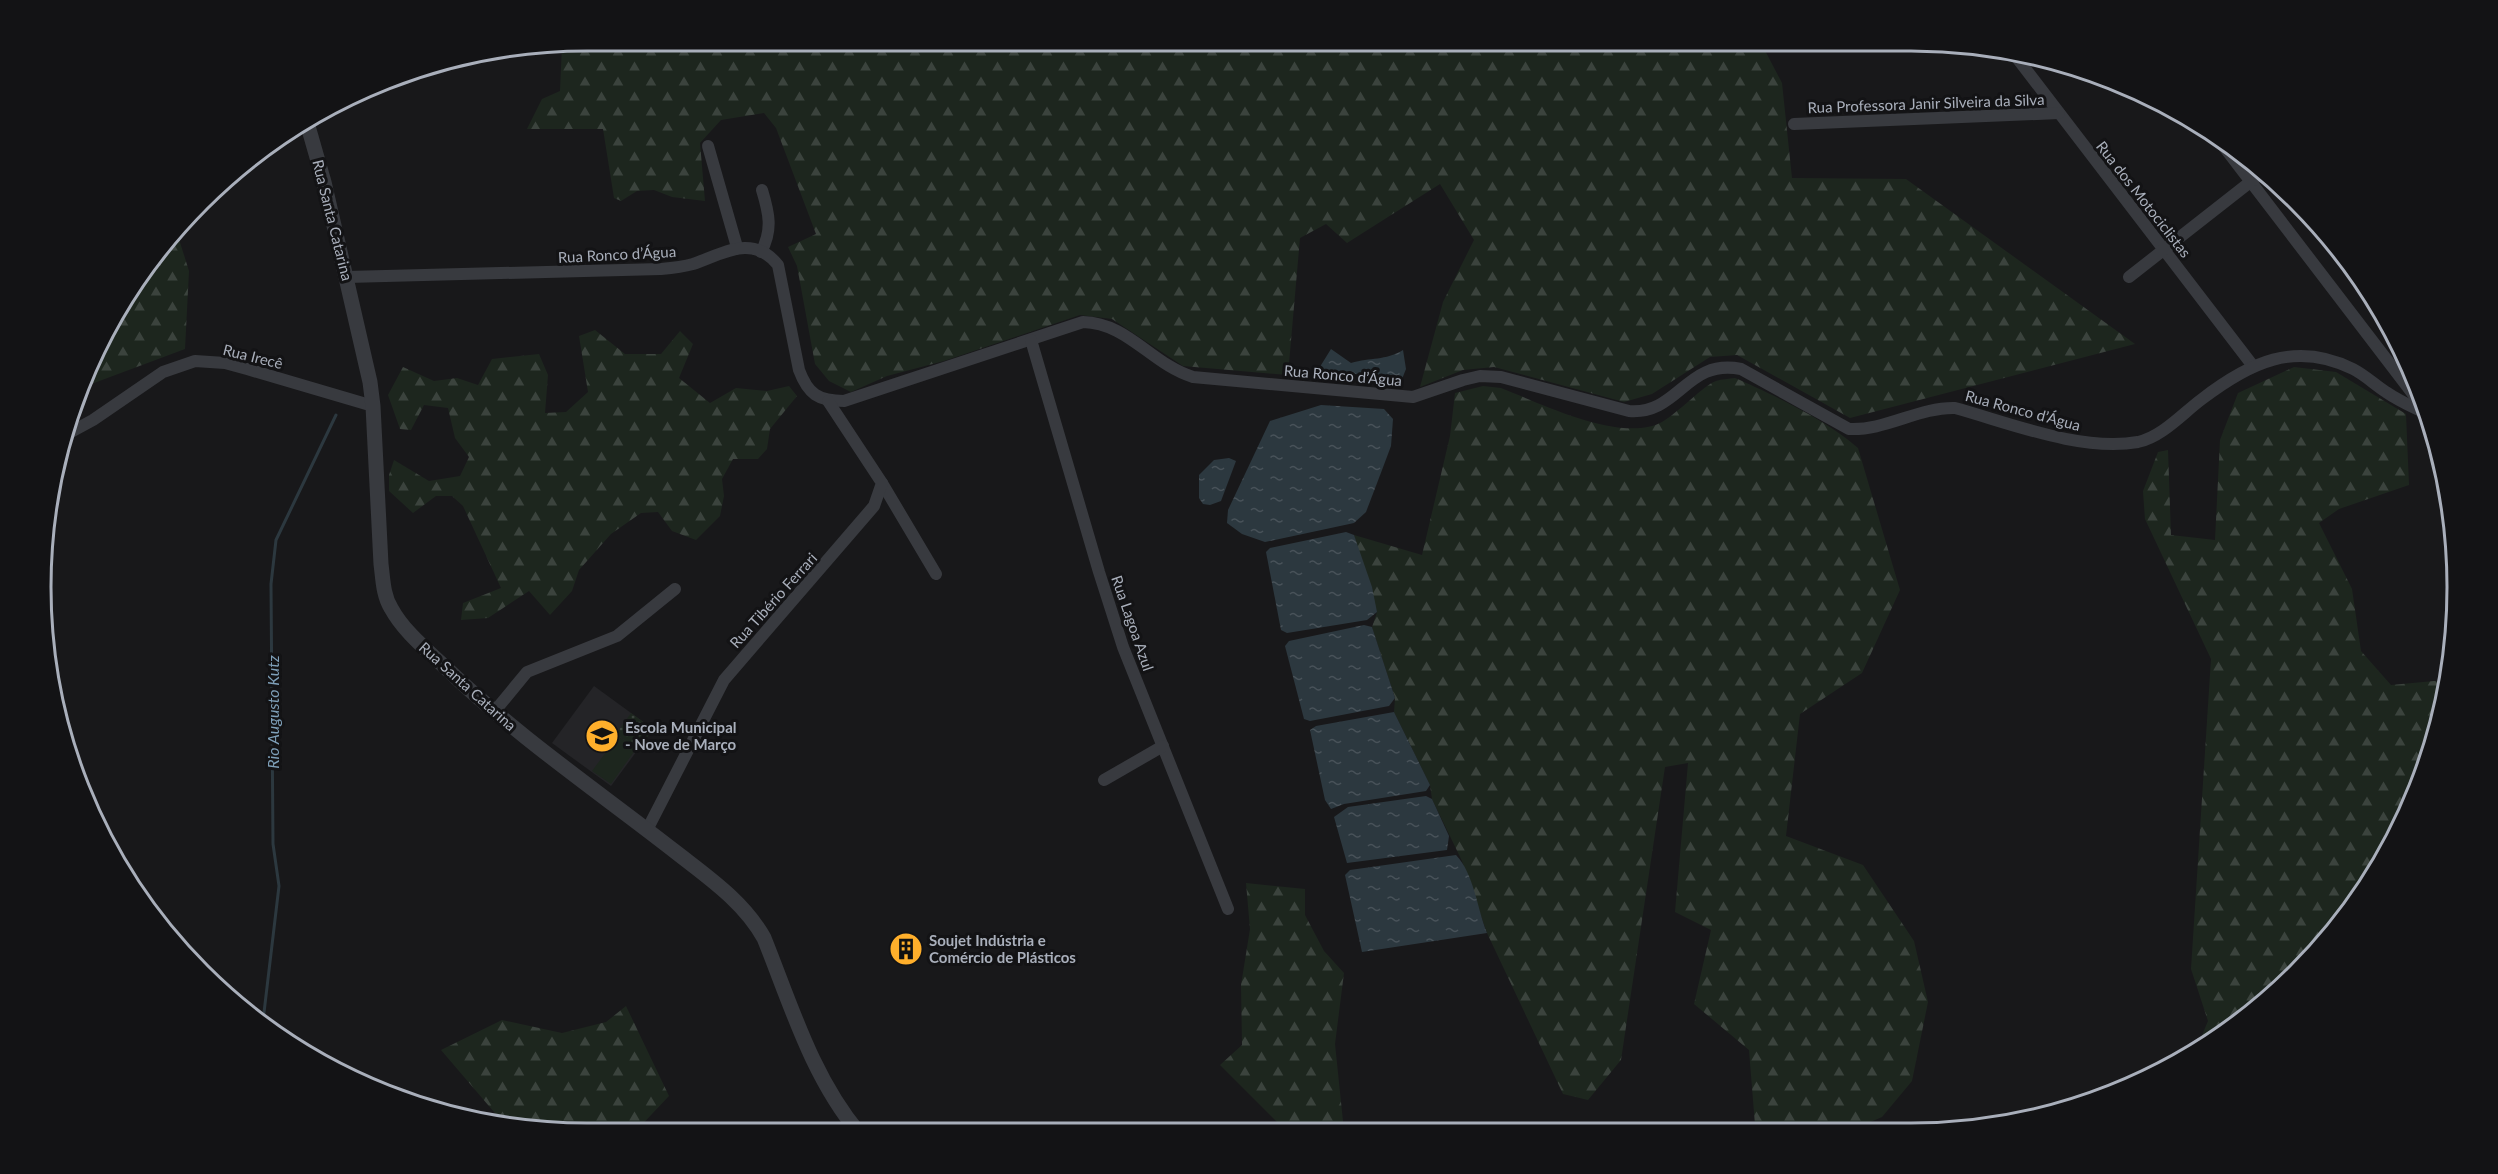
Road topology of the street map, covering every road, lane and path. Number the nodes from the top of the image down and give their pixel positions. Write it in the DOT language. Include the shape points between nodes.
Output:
graph roads {
  1 [pos="2020,62"];
  2 [pos="2059,113"];
  3 [pos="1794,124"];
  4 [pos="309,129"];
  5 [pos="708,146"];
  6 [pos="2234,160"];
  7 [pos="2256,178"];
  8 [pos="2251,182"];
  9 [pos="762,190"];
  10 [pos="737,247"];
  11 [pos="2164,250"];
  12 [pos="761,252"];
  13 [pos="347,277"];
  14 [pos="2129,277"];
  15 [pos="1031,339"];
  16 [pos="2253,366"];
  17 [pos="2409,390"];
  18 [pos="828,401"];
  19 [pos="373,406"];
  20 [pos="2416,408"];
  21 [pos="74,430"];
  22 [pos="882,483"];
  23 [pos="936,574"];
  24 [pos="675,589"];
  25 [pos="494,712"];
  26 [pos="1163,747"];
  27 [pos="1104,780"];
  28 [pos="647,830"];
  29 [pos="1228,909"];
  30 [pos="852,1123"];
  1 -- 2 [label="street, Rua dos Motociclistas"];
  2 -- 3 [label="street, Rua Professora Janir Silveira da Silva"];
  2 -- 11 [label="street, Rua dos Motociclistas"];
  4 -- 13 [label="street, Rua Santa Catarina"];
  5 -- 10 [label="street"];
  6 -- 8 [label="street"];
  7 -- 8 [label="street"];
  8 -- 11 [label="street"];
  8 -- 17 [label="street"];
  9 -- 12 [label="street" via="770,226"];
  10 -- 12 [label="street"];
  10 -- 13 [label="street, Rua Ronco d’Água" via="694,263 661,269"];
  11 -- 14 [label="street"];
  11 -- 16 [label="street, Rua dos Motociclistas"];
  12 -- 18 [label="street" via="772,257 782,276 804,383 812,394"];
  13 -- 19 [label="street, Rua Santa Catarina"];
  15 -- 16 [label="street, Rua Ronco d’Água" via="1083,322 1096,322 1110,326 1178,372 1194,377 1413,397 1480,376 1501,377 1641,412 1660,406 1706,370 1729,366 1849,429 1863,430 1940,407 2098,444 2152,437 2222,383"];
  15 -- 18 [label="street, Rua Ronco d’Água" via="844,401"];
  15 -- 26 [label="street, Rua Lagoa Azul" via="1123,647"];
  16 -- 20 [label="street, Rua Ronco d’Água" via="2298,355 2323,358 2352,368"];
  18 -- 22 [label="street"];
  19 -- 21 [label="street, Rua Irecê" via="247,369 195,361 163,372"];
  19 -- 25 [label="street, Rua Santa Catarina" via="381,564 389,606 421,645"];
  22 -- 23 [label="street"];
  22 -- 28 [label="street, Rua Tibério Ferrari" via="868,514 724,680"];
  24 -- 25 [label="street" via="617,636 527,672"];
  25 -- 28 [label="street, Rua Santa Catarina"];
  26 -- 27 [label="street"];
  26 -- 29 [label="street, Rua Lagoa Azul"];
  28 -- 30 [label="street, Rua Santa Catarina" via="719,886 755,922 823,1080"];
}
